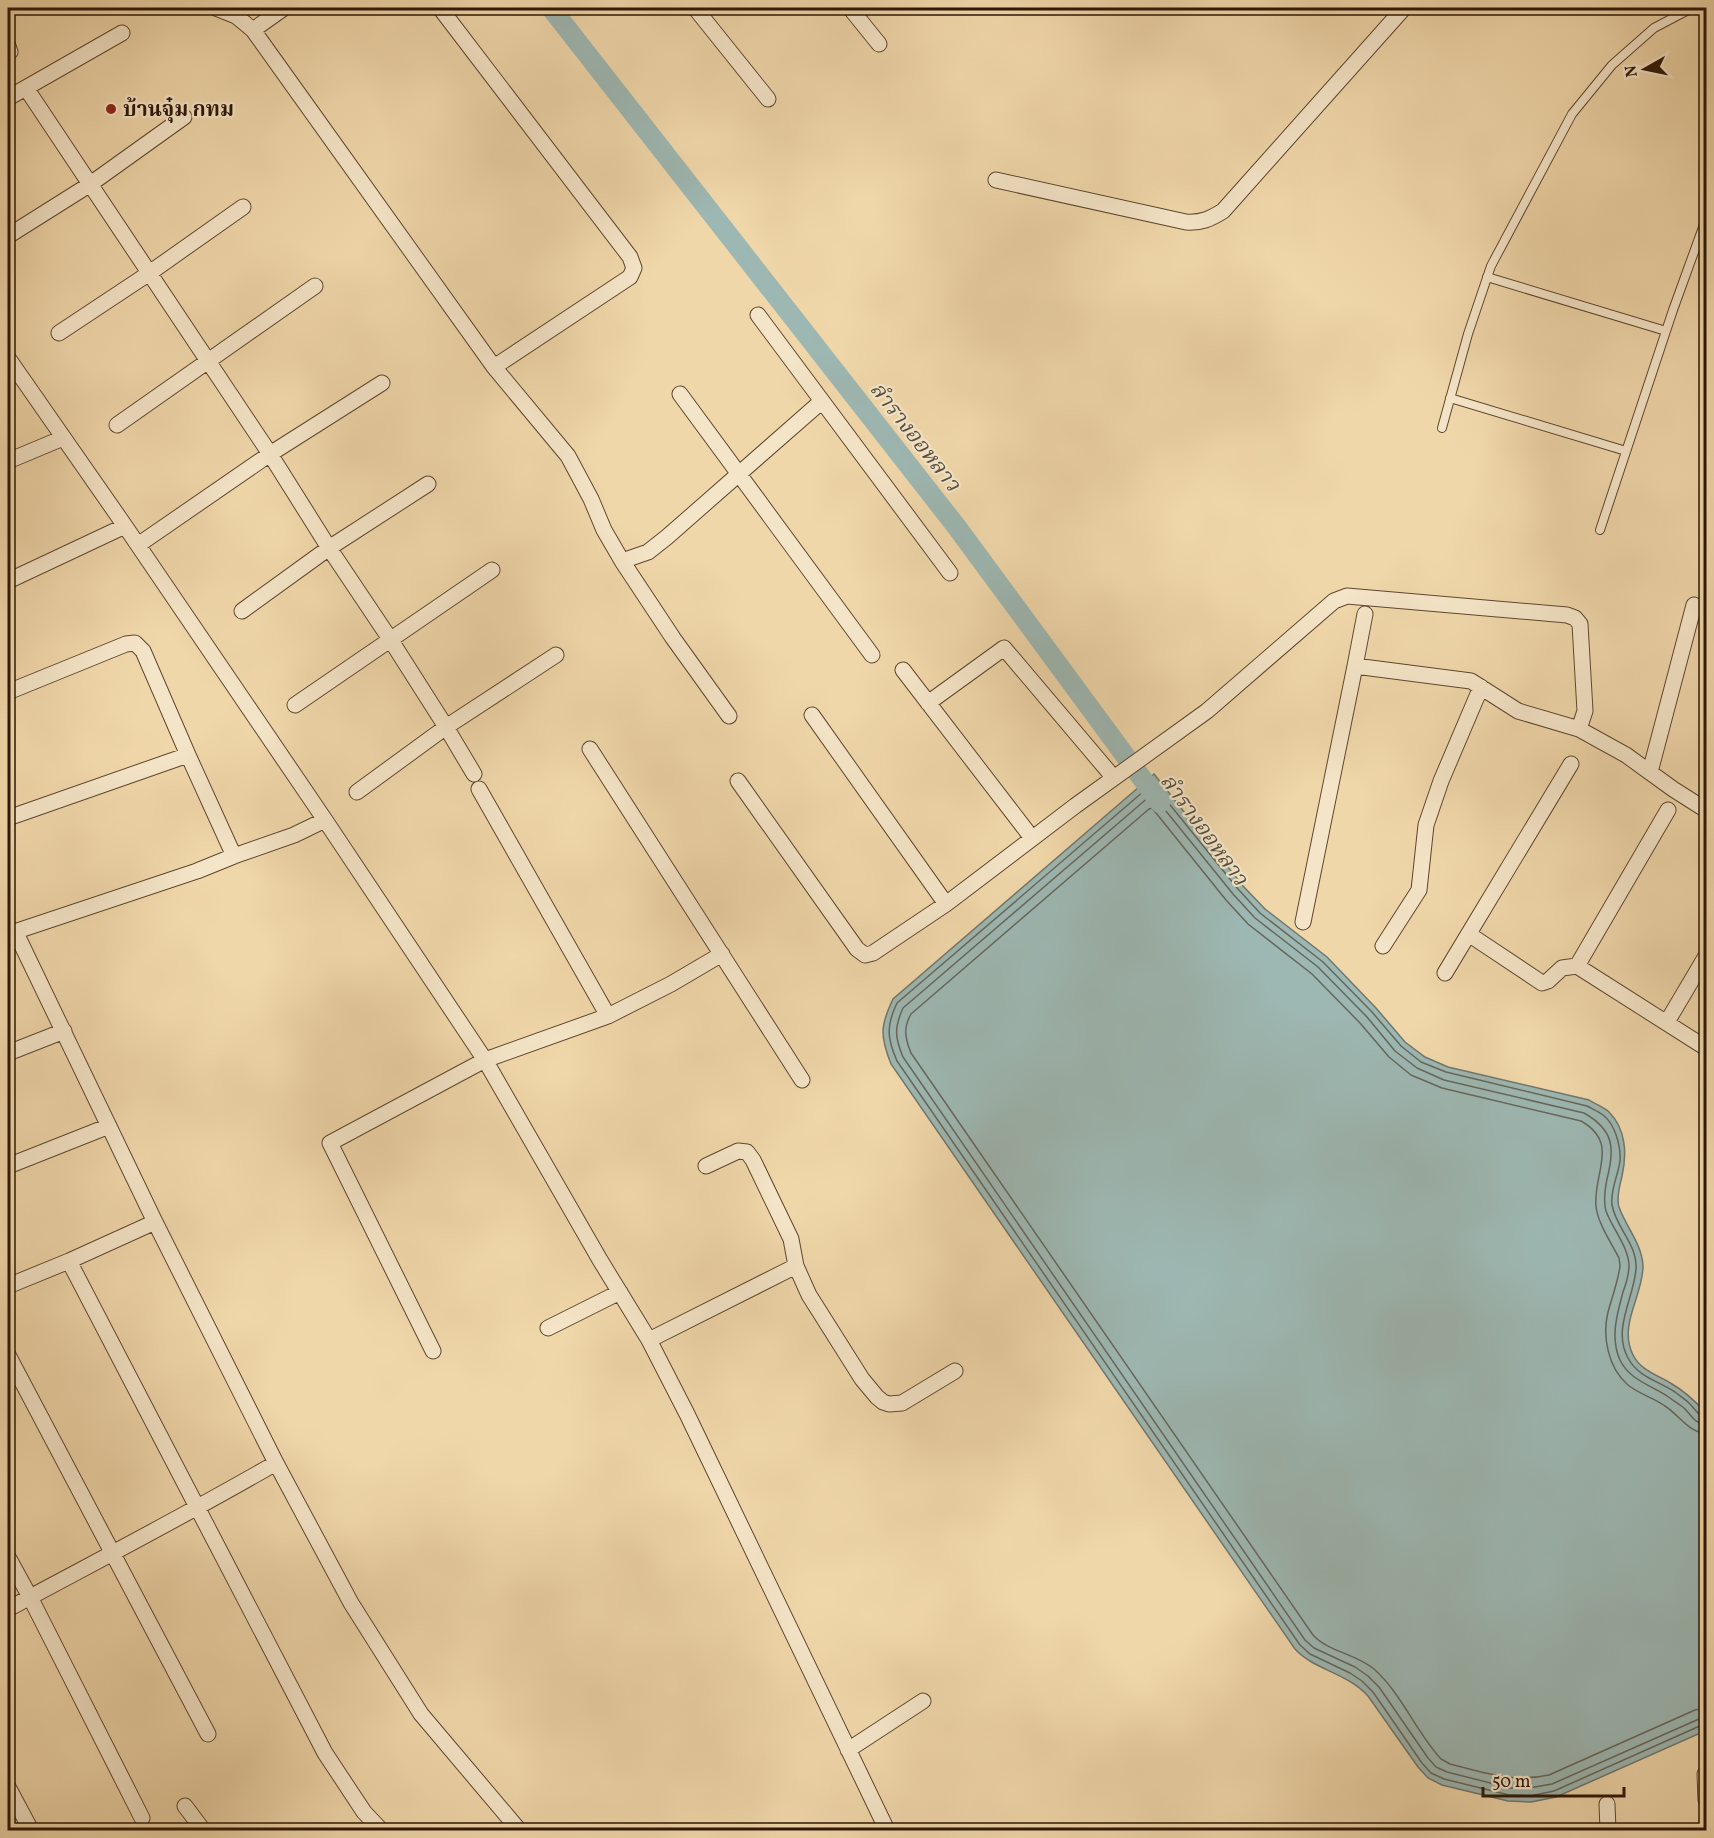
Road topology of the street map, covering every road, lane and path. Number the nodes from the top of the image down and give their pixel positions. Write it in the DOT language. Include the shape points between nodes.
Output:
graph roads {
  1 [pos="216,8"];
  2 [pos="284,8"];
  3 [pos="440,8"];
  4 [pos="695,8"];
  5 [pos="850,8"];
  6 [pos="1404,8"];
  7 [pos="1692,8"];
  8 [pos="253,30"];
  9 [pos="122,33"];
  10 [pos="879,44"];
  11 [pos="26,88"];
  12 [pos="8,98"];
  13 [pos="768,99"];
  14 [pos="184,117"];
  15 [pos="996,180"];
  16 [pos="89,184"];
  17 [pos="243,207"];
  18 [pos="1707,219"];
  19 [pos="8,236"];
  20 [pos="148,274"];
  21 [pos="1487,277"];
  22 [pos="315,286"];
  23 [pos="758,315"];
  24 [pos="1665,331"];
  25 [pos="59,333"];
  26 [pos="8,358"];
  27 [pos="208,361"];
  28 [pos="494,367"];
  29 [pos="382,383"];
  30 [pos="680,394"];
  31 [pos="1450,398"];
  32 [pos="822,401"];
  33 [pos="117,425"];
  34 [pos="1442,428"];
  35 [pos="63,438"];
  36 [pos="1626,451"];
  37 [pos="270,454"];
  38 [pos="8,461"];
  39 [pos="740,473"];
  40 [pos="428,484"];
  41 [pos="125,526"];
  42 [pos="1600,530"];
  43 [pos="138,545"];
  44 [pos="329,548"];
  45 [pos="622,561"];
  46 [pos="492,570"];
  47 [pos="950,573"];
  48 [pos="8,581"];
  49 [pos="1694,605"];
  50 [pos="242,611"];
  51 [pos="1365,614"];
  52 [pos="390,639"];
  53 [pos="556,655"];
  54 [pos="872,655"];
  55 [pos="1355,666"];
  56 [pos="903,670"];
  57 [pos="1481,687"];
  58 [pos="8,692"];
  59 [pos="928,703"];
  60 [pos="295,705"];
  61 [pos="812,715"];
  62 [pos="729,717"];
  63 [pos="446,727"];
  64 [pos="1579,729"];
  65 [pos="590,749"];
  66 [pos="188,755"];
  67 [pos="1571,764"];
  68 [pos="1650,772"];
  69 [pos="474,774"];
  70 [pos="1114,778"];
  71 [pos="738,781"];
  72 [pos="479,789"];
  73 [pos="357,792"];
  74 [pos="1668,810"];
  75 [pos="1707,810"];
  76 [pos="8,818"];
  77 [pos="325,820"];
  78 [pos="1032,838"];
  79 [pos="234,856"];
  80 [pos="946,903"];
  81 [pos="1303,922"];
  82 [pos="11,932"];
  83 [pos="1470,935"];
  84 [pos="1383,946"];
  85 [pos="722,954"];
  86 [pos="1707,956"];
  87 [pos="1577,966"];
  88 [pos="1445,973"];
  89 [pos="608,1016"];
  90 [pos="1667,1022"];
  91 [pos="64,1031"];
  92 [pos="1707,1048"];
  93 [pos="8,1053"];
  94 [pos="485,1060"];
  95 [pos="802,1080"];
  96 [pos="109,1126"];
  97 [pos="8,1166"];
  98 [pos="705,1166"];
  99 [pos="155,1222"];
  100 [pos="69,1261"];
  101 [pos="795,1266"];
  102 [pos="8,1286"];
  103 [pos="620,1292"];
  104 [pos="548,1328"];
  105 [pos="649,1340"];
  106 [pos="433,1351"];
  107 [pos="8,1355"];
  108 [pos="955,1371"];
  109 [pos="276,1463"];
  110 [pos="198,1508"];
  111 [pos="113,1551"];
  112 [pos="8,1557"];
  113 [pos="30,1597"];
  114 [pos="8,1609"];
  115 [pos="923,1701"];
  116 [pos="208,1734"];
  117 [pos="849,1750"];
  118 [pos="1705,1774"];
  119 [pos="8,1788"];
  120 [pos="1707,1800"];
  121 [pos="1607,1804"];
  122 [pos="185,1806"];
  123 [pos="142,1818"];
  124 [pos="31,1830"];
  125 [pos="203,1830"];
  126 [pos="381,1830"];
  127 [pos="519,1830"];
  128 [pos="887,1830"];
  129 [pos="1608,1830"];
  1 -- 8 [label="street" via="236,16"];
  2 -- 8 [label="street"];
  3 -- 28 [label="street" via="630,257 634,268 630,277"];
  4 -- 13 [label="street"];
  5 -- 10 [label="street"];
  6 -- 15 [label="street" via="1223,211 1208,220 1186,222"];
  7 -- 21 [label="lane" via="1654,28 1612,65 1572,114"];
  8 -- 28 [label="street"];
  9 -- 11 [label="street"];
  11 -- 12 [label="street"];
  11 -- 16 [label="street"];
  14 -- 16 [label="street"];
  16 -- 19 [label="street"];
  16 -- 20 [label="street"];
  17 -- 20 [label="street"];
  18 -- 24 [label="lane"];
  20 -- 25 [label="street"];
  20 -- 27 [label="street"];
  21 -- 24 [label="lane"];
  21 -- 31 [label="lane"];
  22 -- 27 [label="street"];
  23 -- 32 [label="street"];
  24 -- 36 [label="lane"];
  26 -- 35 [label="street"];
  27 -- 33 [label="street"];
  27 -- 37 [label="street"];
  28 -- 45 [label="street" via="568,456"];
  29 -- 37 [label="street"];
  30 -- 39 [label="street"];
  31 -- 34 [label="lane"];
  31 -- 36 [label="lane"];
  32 -- 39 [label="street"];
  32 -- 47 [label="street"];
  35 -- 38 [label="street"];
  35 -- 41 [label="street"];
  36 -- 42 [label="lane"];
  37 -- 43 [label="street"];
  37 -- 44 [label="street"];
  39 -- 45 [label="street" via="648,552"];
  39 -- 54 [label="street"];
  40 -- 44 [label="street"];
  41 -- 43 [label="street"];
  41 -- 48 [label="street"];
  43 -- 77 [label="street"];
  44 -- 50 [label="street"];
  44 -- 52 [label="street"];
  45 -- 62 [label="street"];
  46 -- 52 [label="street"];
  49 -- 68 [label="street"];
  51 -- 55 [label="street"];
  52 -- 60 [label="street"];
  52 -- 63 [label="street"];
  53 -- 63 [label="street"];
  55 -- 57 [label="street" via="1471,681"];
  55 -- 81 [label="street"];
  56 -- 59 [label="street"];
  57 -- 64 [label="street" via="1518,711"];
  57 -- 84 [label="street" via="1426,825 1419,890"];
  58 -- 66 [label="street" via="135,643 144,651"];
  59 -- 70 [label="street" via="1004,648"];
  59 -- 78 [label="street"];
  61 -- 80 [label="street"];
  63 -- 69 [label="street"];
  63 -- 73 [label="street"];
  64 -- 68 [label="street"];
  64 -- 70 [label="street" via="1585,711 1580,624 1575,618 1347,596 1334,601 1207,711"];
  65 -- 85 [label="street"];
  66 -- 76 [label="street"];
  66 -- 79 [label="street"];
  67 -- 83 [label="street"];
  68 -- 75 [label="street"];
  70 -- 78 [label="street"];
  71 -- 80 [label="street" via="865,955"];
  72 -- 89 [label="street"];
  74 -- 87 [label="street"];
  77 -- 79 [label="street"];
  77 -- 94 [label="street"];
  78 -- 80 [label="street"];
  79 -- 82 [label="street"];
  82 -- 91 [label="street"];
  83 -- 87 [label="street" via="1542,983 1562,968"];
  83 -- 88 [label="street"];
  85 -- 89 [label="street"];
  85 -- 95 [label="street"];
  86 -- 90 [label="street"];
  87 -- 90 [label="street"];
  89 -- 94 [label="street"];
  90 -- 92 [label="street"];
  91 -- 93 [label="street"];
  91 -- 96 [label="street"];
  94 -- 103 [label="street"];
  94 -- 106 [label="street" via="330,1143"];
  96 -- 97 [label="street"];
  96 -- 99 [label="street"];
  98 -- 101 [label="street" via="738,1151 747,1152 791,1239"];
  99 -- 100 [label="street"];
  99 -- 109 [label="street"];
  100 -- 102 [label="street"];
  100 -- 110 [label="street"];
  101 -- 105 [label="street"];
  101 -- 108 [label="street" via="862,1379 883,1402 902,1402"];
  103 -- 104 [label="street"];
  103 -- 105 [label="street"];
  105 -- 117 [label="street"];
  107 -- 111 [label="street"];
  109 -- 110 [label="street"];
  109 -- 127 [label="street" via="351,1603 421,1714"];
  110 -- 111 [label="street"];
  110 -- 126 [label="street" via="325,1753 364,1812"];
  111 -- 113 [label="street"];
  111 -- 116 [label="street"];
  112 -- 113 [label="street"];
  113 -- 114 [label="street"];
  113 -- 123 [label="street"];
  115 -- 117 [label="street"];
  117 -- 128 [label="street"];
  118 -- 120 [label="street"];
  119 -- 124 [label="street"];
  121 -- 129 [label="street"];
  122 -- 125 [label="street"];
}
